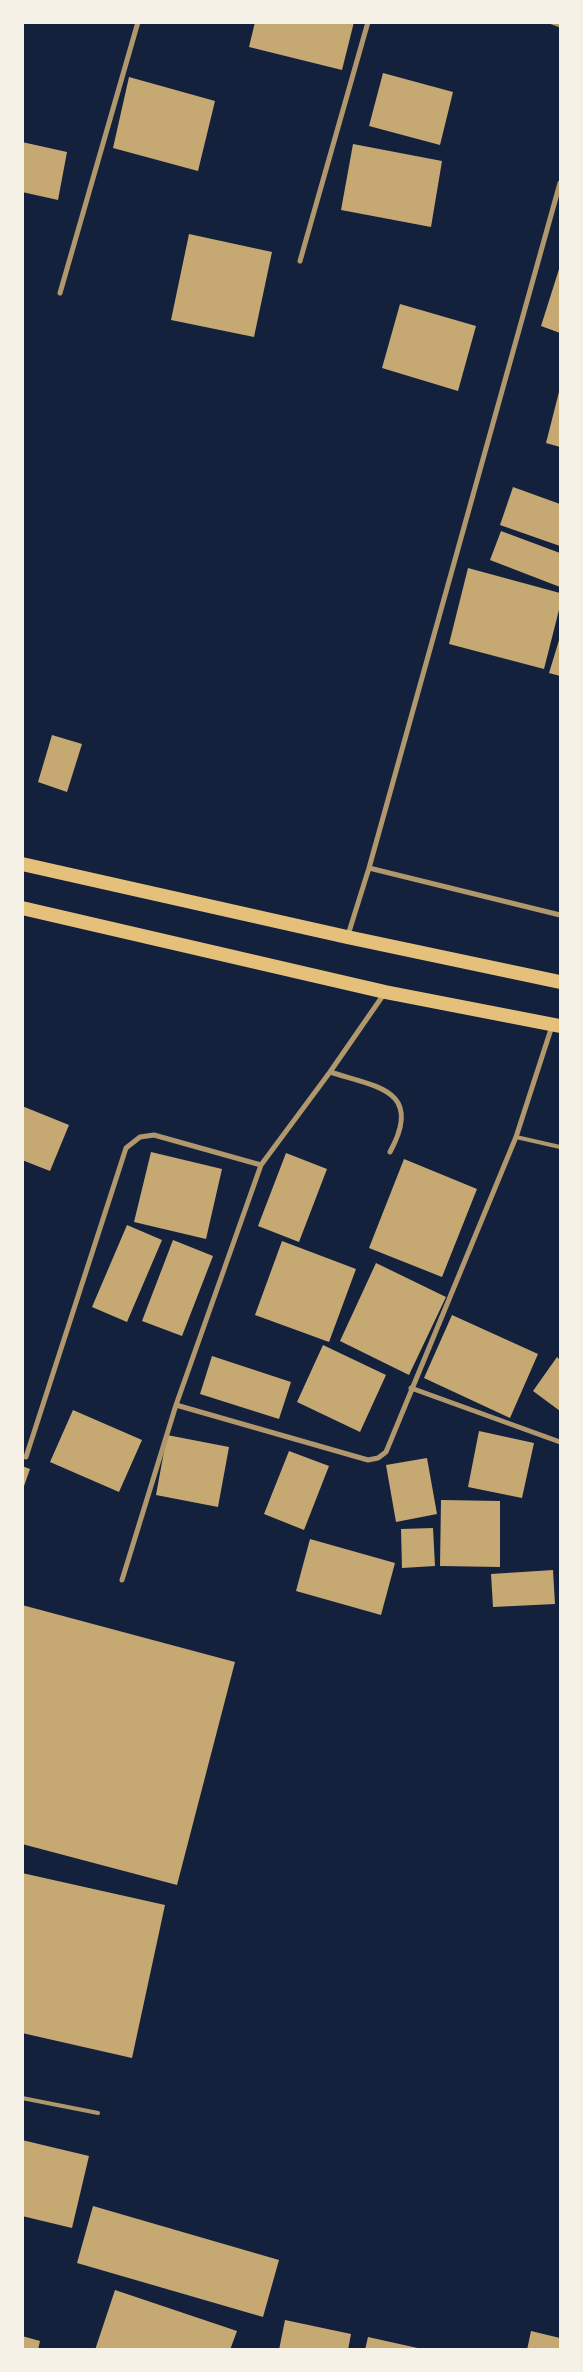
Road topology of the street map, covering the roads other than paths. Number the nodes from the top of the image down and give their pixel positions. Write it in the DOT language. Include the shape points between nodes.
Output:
graph roads {
  1 [pos="138,22"];
  2 [pos="368,22"];
  3 [pos="552,22"];
  4 [pos="560,25"];
  5 [pos="560,183"];
  6 [pos="300,261"];
  7 [pos="60,293"];
  8 [pos="22,864"];
  9 [pos="369,868"];
  10 [pos="22,908"];
  11 [pos="560,915"];
  12 [pos="347,938"];
  13 [pos="560,982"];
  14 [pos="385,992"];
  15 [pos="557,1025"];
  16 [pos="330,1072"];
  17 [pos="516,1137"];
  18 [pos="560,1146"];
  19 [pos="390,1152"];
  20 [pos="261,1165"];
  21 [pos="411,1388"];
  22 [pos="176,1405"];
  23 [pos="560,1442"];
  24 [pos="26,1458"];
  25 [pos="122,1580"];
  26 [pos="22,2098"];
  27 [pos="98,2112"];
  1 -- 7 [label="street"];
  2 -- 6 [label="street"];
  3 -- 4 [label="street"];
  5 -- 9 [label="street"];
  8 -- 12 [label="highway"];
  9 -- 11 [label="street"];
  9 -- 12 [label="street"];
  10 -- 14 [label="highway"];
  12 -- 13 [label="highway"];
  14 -- 15 [label="highway"];
  14 -- 16 [label="street"];
  15 -- 17 [label="street"];
  16 -- 19 [label="street" via="393,1095 403,1112 400,1133"];
  16 -- 20 [label="street"];
  17 -- 18 [label="lane"];
  17 -- 21 [label="street"];
  20 -- 22 [label="street"];
  20 -- 24 [label="street" via="154,1135 140,1137 126,1148"];
  21 -- 22 [label="street" via="386,1452 368,1460"];
  21 -- 23 [label="street"];
  22 -- 25 [label="street"];
  26 -- 27 [label="lane"];
}
